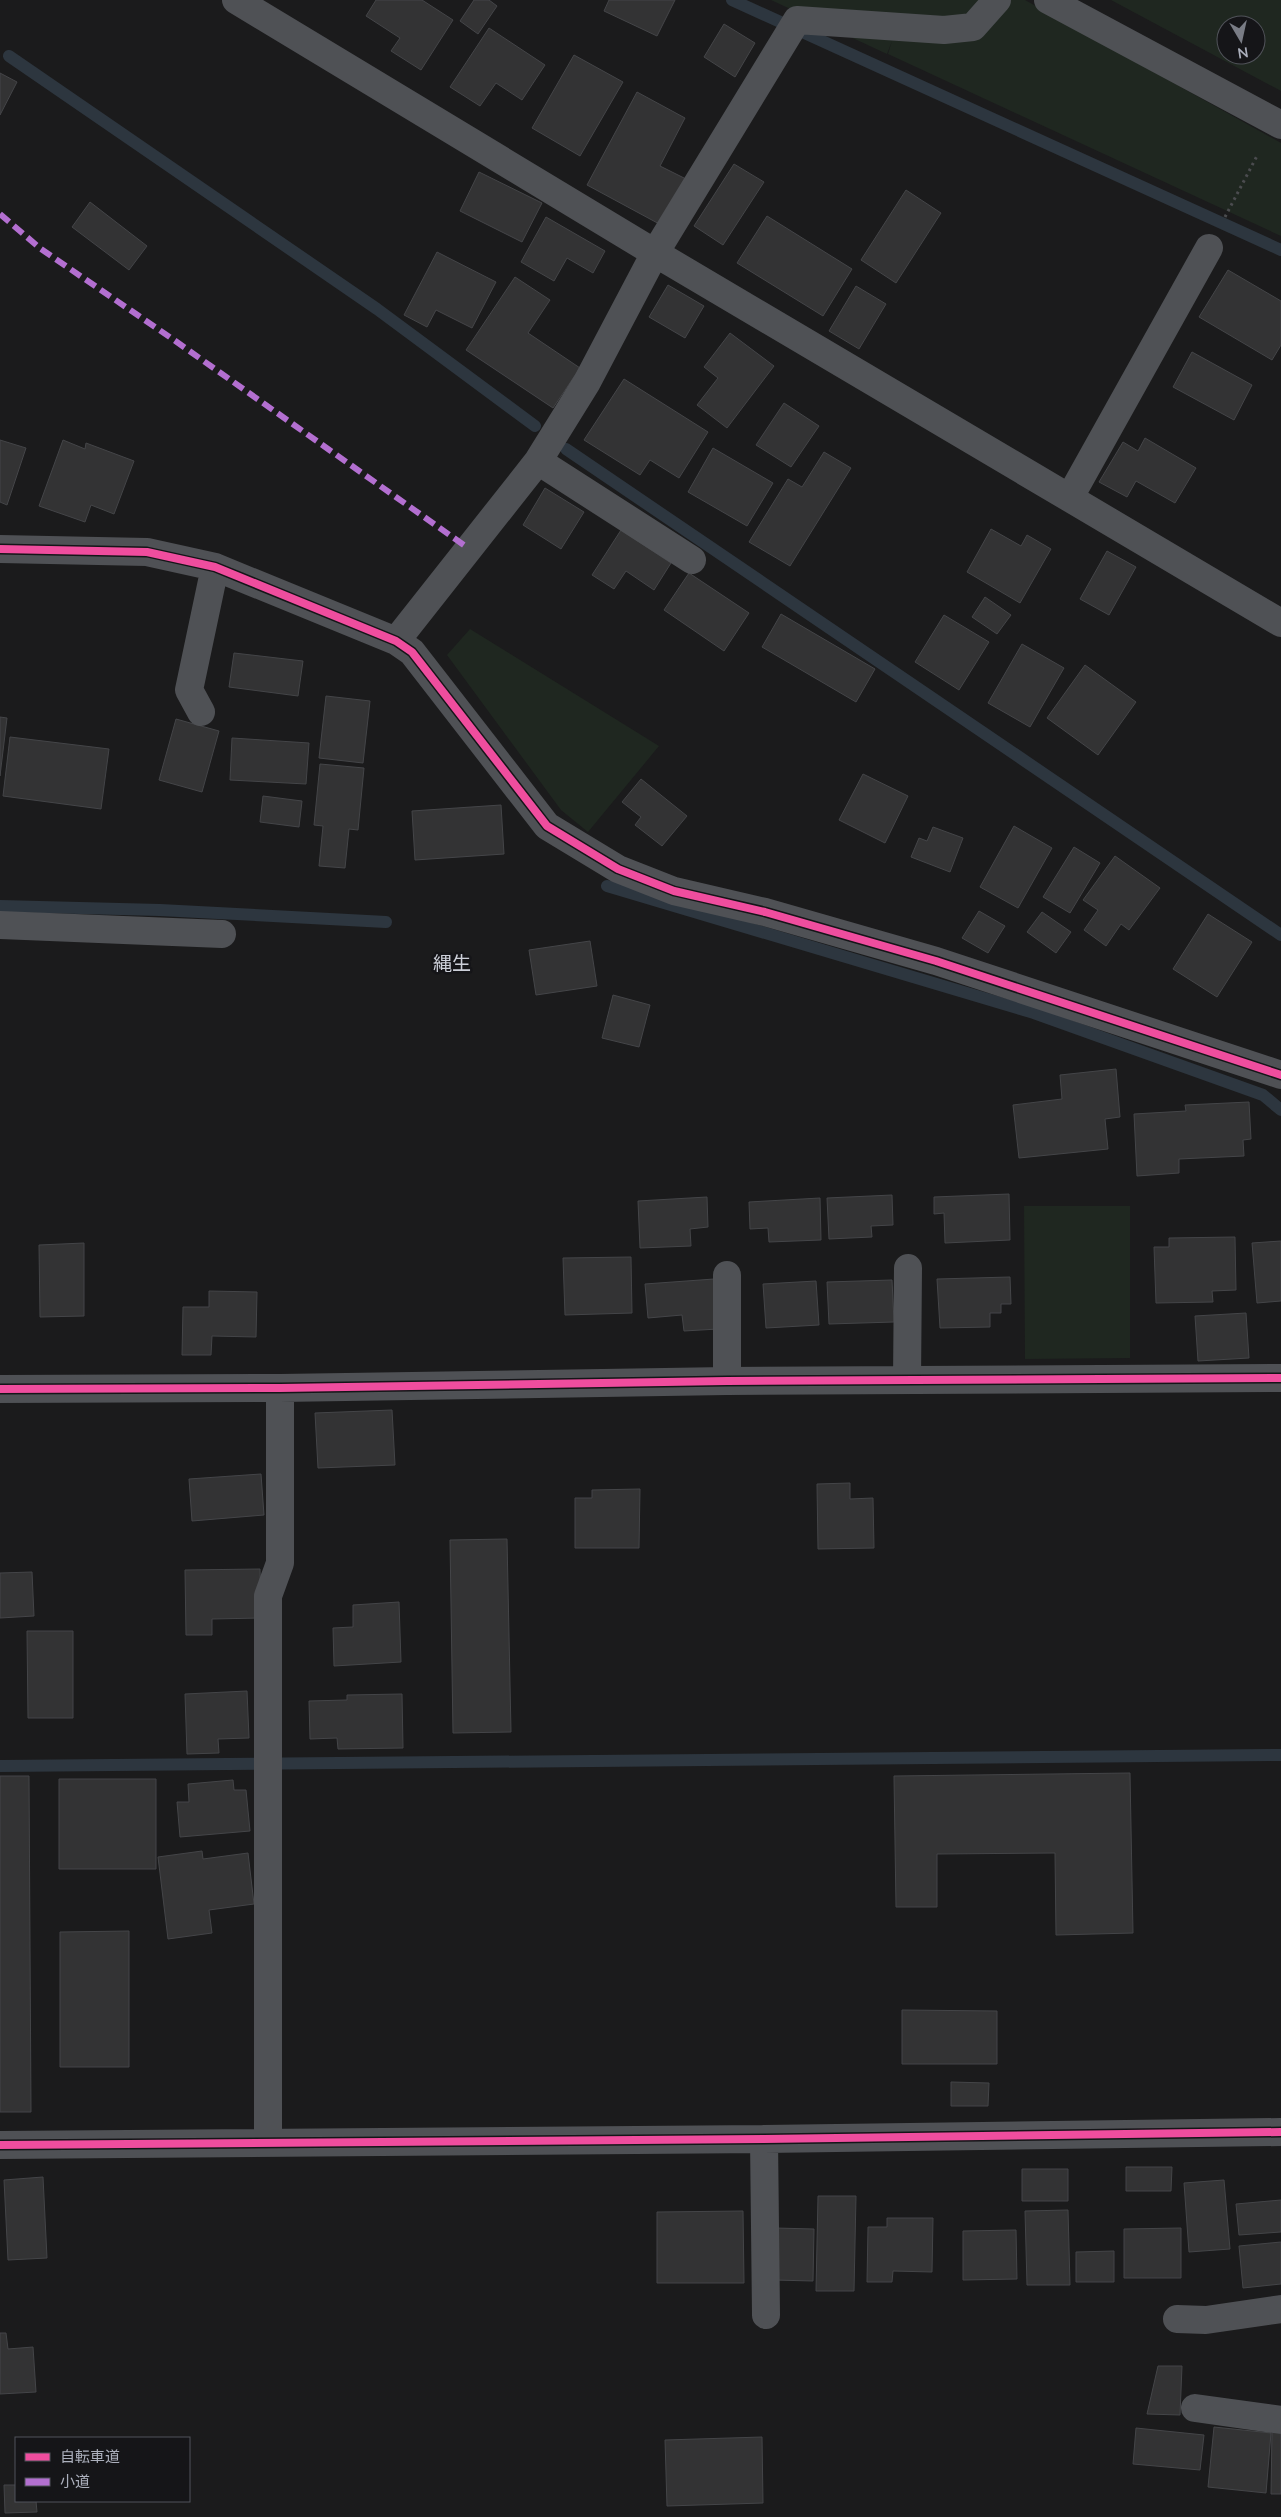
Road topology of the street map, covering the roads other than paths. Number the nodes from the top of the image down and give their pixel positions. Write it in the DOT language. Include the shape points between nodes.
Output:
graph roads {
  1 [pos="236,0"];
  2 [pos="997,0"];
  3 [pos="1048,0"];
  4 [pos="1278,124"];
  5 [pos="1208,248"];
  6 [pos="655,253"];
  7 [pos="538,461"];
  8 [pos="1070,497"];
  9 [pos="0,549"];
  10 [pos="692,560"];
  11 [pos="215,568"];
  12 [pos="1281,624"];
  13 [pos="396,641"];
  14 [pos="201,712"];
  15 [pos="0,925"];
  16 [pos="222,934"];
  17 [pos="1281,1075"];
  18 [pos="908,1268"];
  19 [pos="727,1275"];
  20 [pos="1281,1378"];
  21 [pos="907,1380"];
  22 [pos="727,1381"];
  23 [pos="280,1388"];
  24 [pos="0,1389"];
  25 [pos="1281,2132"];
  26 [pos="764,2140"];
  27 [pos="268,2142"];
  28 [pos="0,2145"];
  29 [pos="1281,2309"];
  30 [pos="766,2315"];
  31 [pos="1177,2319"];
  32 [pos="1195,2408"];
  33 [pos="1281,2420"];
  1 -- 6 [label="street"];
  2 -- 6 [label="street" via="973,27 790,31"];
  3 -- 4 [label="street"];
  5 -- 8 [label="street"];
  6 -- 7 [label="street" via="587,382"];
  6 -- 8 [label="street"];
  7 -- 10 [label="street"];
  7 -- 13 [label="street"];
  8 -- 12 [label="street"];
  9 -- 11 [label="street" via="147,552"];
  11 -- 13 [label="street"];
  11 -- 14 [label="street" via="189,690"];
  13 -- 17 [label="street" via="412,652 547,826 618,869 674,890 765,912 936,961"];
  15 -- 16 [label="street"];
  18 -- 21 [label="street"];
  19 -- 22 [label="street"];
  20 -- 21 [label="street"];
  21 -- 22 [label="street"];
  22 -- 23 [label="street"];
  23 -- 24 [label="street"];
  23 -- 27 [label="street" via="280,1562 268,1596"];
  25 -- 26 [label="street"];
  26 -- 27 [label="street"];
  26 -- 30 [label="street"];
  27 -- 28 [label="street"];
  29 -- 31 [label="street" via="1206,2320"];
  32 -- 33 [label="street"];
}
